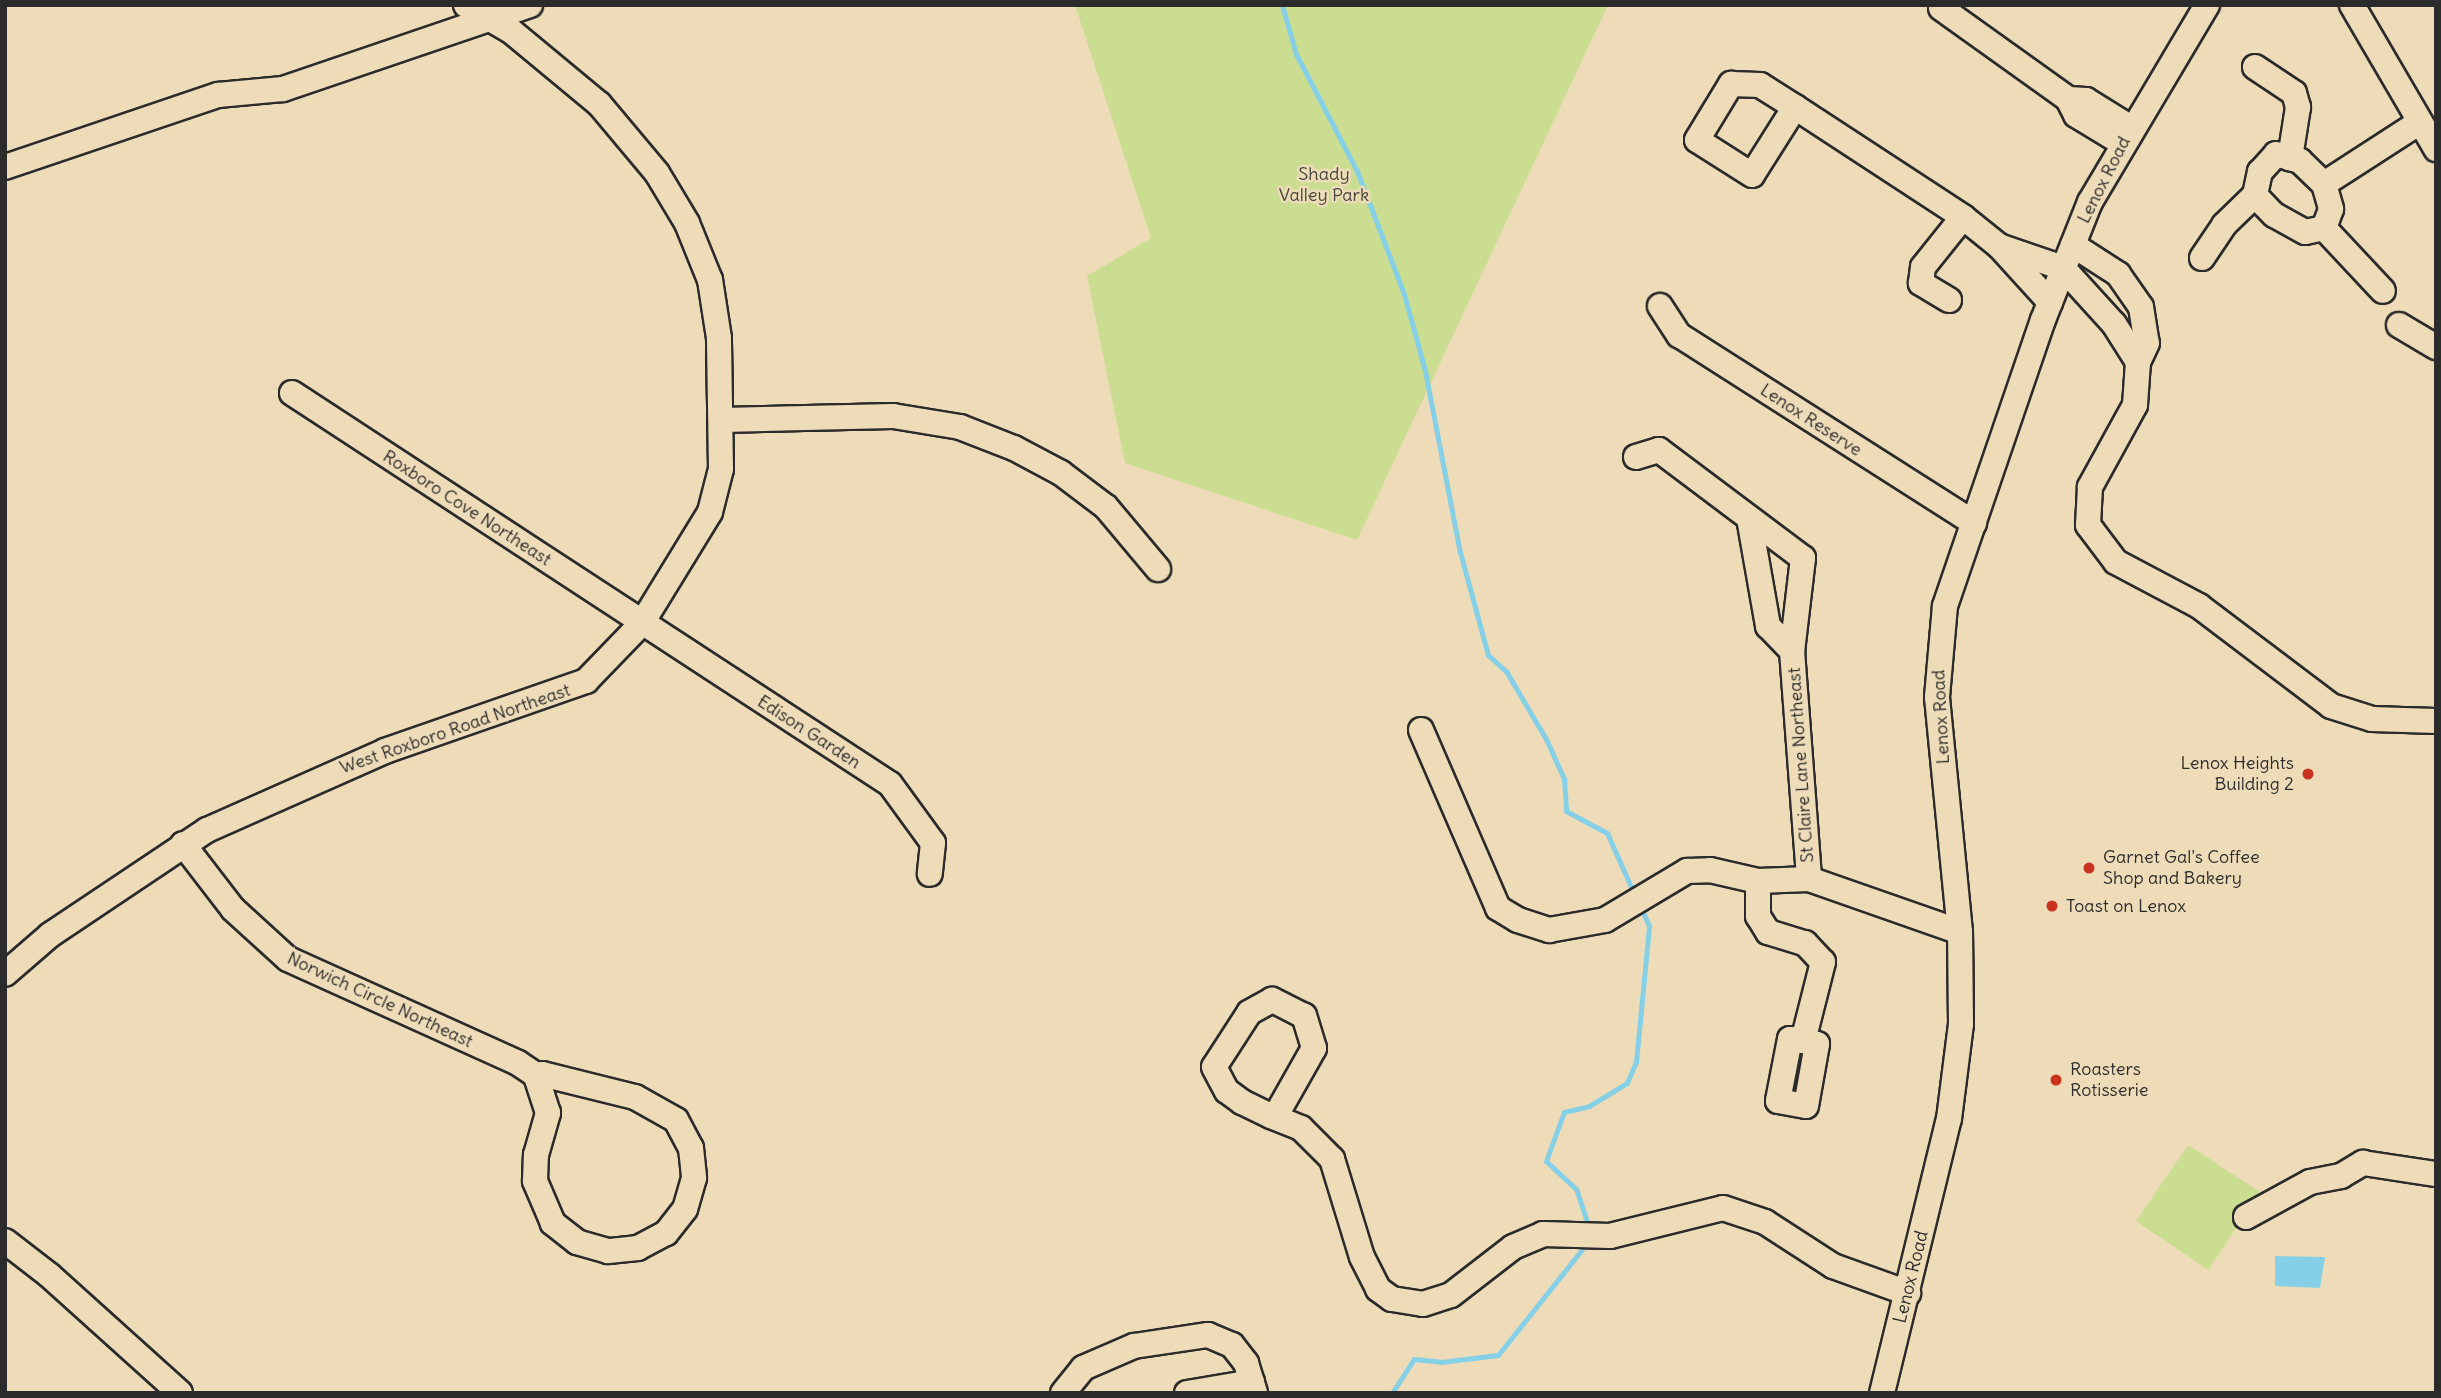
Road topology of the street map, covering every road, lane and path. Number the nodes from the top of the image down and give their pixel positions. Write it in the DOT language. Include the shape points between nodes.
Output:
graph roads {
  1 [pos="466,5"];
  2 [pos="530,5"];
  3 [pos="2207,5"];
  4 [pos="2352,5"];
  5 [pos="1941,8"];
  6 [pos="488,18"];
  7 [pos="2255,67"];
  8 [pos="1795,107"];
  9 [pos="2420,122"];
  10 [pos="2126,136"];
  11 [pos="2436,149"];
  12 [pos="2290,158"];
  13 [pos="5,167"];
  14 [pos="2324,184"];
  15 [pos="2255,195"];
  16 [pos="1963,217"];
  17 [pos="2324,228"];
  18 [pos="2073,245"];
  19 [pos="1999,246"];
  20 [pos="2202,258"];
  21 [pos="2063,268"];
  22 [pos="2383,291"];
  23 [pos="1949,300"];
  24 [pos="2050,302"];
  25 [pos="1660,306"];
  26 [pos="2141,307"];
  27 [pos="2114,324"];
  28 [pos="2399,326"];
  29 [pos="2436,347"];
  30 [pos="2138,362"];
  31 [pos="292,393"];
  32 [pos="722,420"];
  33 [pos="1636,457"];
  34 [pos="1749,518"];
  35 [pos="1974,523"];
  36 [pos="1158,569"];
  37 [pos="642,623"];
  38 [pos="1792,651"];
  39 [pos="2436,721"];
  40 [pos="1421,730"];
  41 [pos="183,844"];
  42 [pos="930,874"];
  43 [pos="1809,879"];
  44 [pos="1758,881"];
  45 [pos="1961,932"];
  46 [pos="5,974"];
  47 [pos="1804,1041"];
  48 [pos="536,1075"];
  49 [pos="1275,1117"];
  50 [pos="2436,1174"];
  51 [pos="2246,1217"];
  52 [pos="5,1241"];
  53 [pos="1908,1293"];
  54 [pos="1254,1387"];
  55 [pos="180,1393"];
  56 [pos="1063,1393"];
  57 [pos="1187,1393"];
  58 [pos="1881,1393"];
  1 -- 6 [label="street, West Roxboro Road Northeast"];
  2 -- 6 [label="street"];
  3 -- 10 [label="street, Lenox Road"];
  4 -- 9 [label="street"];
  5 -- 10 [label="street" via="2068,99 2076,115"];
  6 -- 13 [label="street" via="283,89 218,95"];
  6 -- 32 [label="street, West Roxboro Road Northeast" via="599,104 657,173 687,223 703,257 716,307"];
  7 -- 12 [label="street" via="2294,93 2298,107"];
  8 -- 16 [label="street"];
  9 -- 11 [label="street"];
  9 -- 14 [label="street"];
  10 -- 18 [label="street, Lenox Road"];
  12 -- 14 [label="street" via="2300,161"];
  12 -- 15 [label="street" via="2276,154 2260,172"];
  14 -- 17 [label="street" via="2331,209"];
  15 -- 17 [label="street" via="2274,215 2305,232"];
  15 -- 20 [label="street" via="2224,225"];
  16 -- 19 [label="street"];
  16 -- 23 [label="street" via="1923,267 1921,283"];
  17 -- 22 [label="street"];
  18 -- 21 [label="street, Lenox Road"];
  18 -- 26 [label="street" via="2118,274"];
  19 -- 21 [label="street"];
  19 -- 24 [label="street"];
  21 -- 24 [label="street, Lenox Road"];
  21 -- 27 [label="street"];
  24 -- 35 [label="street, Lenox Road"];
  25 -- 35 [label="street, Lenox Reserve" via="1679,335"];
  26 -- 27 [label="street"];
  26 -- 30 [label="street" via="2147,343"];
  27 -- 30 [label="street"];
  28 -- 29 [label="street"];
  30 -- 39 [label="street" via="2135,405 2090,487 2088,526 2116,562 2199,606 2331,705 2372,719"];
  31 -- 37 [label="street, Roxboro Cove Northeast"];
  32 -- 36 [label="street" via="892,416 960,427 1014,448 1061,474 1106,507"];
  32 -- 37 [label="street, West Roxboro Road Northeast" via="721,469 710,512"];
  33 -- 34 [label="street, St Claire Lane Northeast" via="1659,450"];
  34 -- 38 [label="street, St Claire Lane Northeast" via="1768,626"];
  34 -- 38 [label="street, St Claire Lane Northeast" via="1803,558"];
  35 -- 45 [label="street, Lenox Road" via="1945,606 1938,651 1937,696"];
  37 -- 41 [label="street, West Roxboro Road Northeast" via="602,669 570,690 385,751 309,782"];
  37 -- 42 [label="street, Edison Garden" via="890,784 933,843"];
  38 -- 43 [label="street, St Claire Lane Northeast"];
  40 -- 44 [label="street" via="1498,908 1549,930 1605,920 1687,872 1710,870"];
  41 -- 46 [label="street, West Roxboro Road Northeast" via="50,935"];
  41 -- 48 [label="street, Norwich Circle Northeast" via="233,909 288,959"];
  43 -- 44 [label="street"];
  43 -- 45 [label="street"];
  44 -- 47 [label="street" via="1758,916 1768,932 1805,943 1823,962"];
  45 -- 53 [label="street, Lenox Road" via="1956,1073"];
  48 -- 48 [label="street, Norwich Circle Northeast" via="635,1097 676,1120 691,1148 694,1178 685,1209 666,1233 638,1248 608,1251 577,1242 553,1223 535,1181 536,1155 548,1113"];
  49 -- 49 [label="street" via="1227,1091 1214,1067 1249,1013 1272,1000 1304,1016 1314,1048"];
  49 -- 53 [label="street" via="1301,1128 1332,1159 1362,1257 1378,1289 1392,1299 1423,1304 1451,1295 1513,1247 1543,1234 1646,1230 1695,1212 1723,1208 1765,1222 1833,1266"];
  50 -- 51 [label="street" via="2363,1163 2341,1176 2310,1182"];
  52 -- 55 [label="street" via="50,1275"];
  53 -- 58 [label="street, Lenox Road"];
  54 -- 56 [label="street" via="1246,1363 1232,1345 1208,1335 1134,1346 1083,1368"];
  54 -- 57 [label="street"];
}
